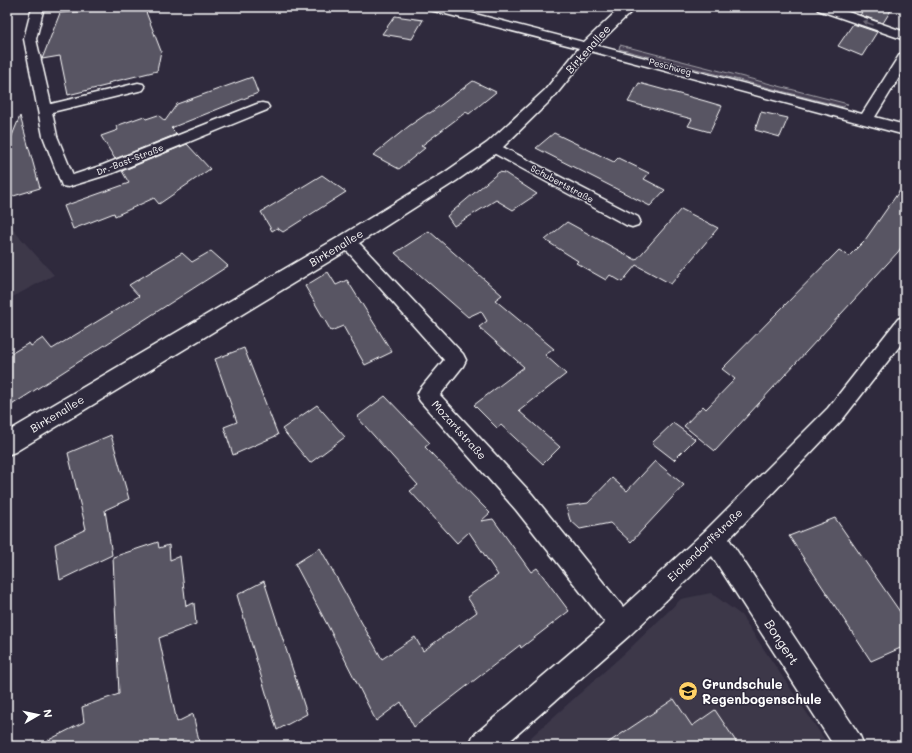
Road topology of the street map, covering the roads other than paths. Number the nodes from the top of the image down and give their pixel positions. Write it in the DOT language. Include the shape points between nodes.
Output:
graph roads {
  1 [pos="38,7"];
  2 [pos="434,7"];
  3 [pos="629,7"];
  4 [pos="822,7"];
  5 [pos="905,36"];
  6 [pos="588,46"];
  7 [pos="905,57"];
  8 [pos="138,87"];
  9 [pos="262,107"];
  10 [pos="45,110"];
  11 [pos="866,120"];
  12 [pos="905,130"];
  13 [pos="493,146"];
  14 [pos="632,221"];
  15 [pos="346,242"];
  16 [pos="901,338"];
  17 [pos="7,444"];
  18 [pos="714,538"];
  19 [pos="622,625"];
  20 [pos="483,746"];
  21 [pos="850,746"];
  1 -- 10 [label="street, Dr.-Bast-Straße" via="30,40"];
  2 -- 6 [label="street, Peschweg"];
  3 -- 6 [label="street, Birkenallee"];
  5 -- 4 [label="street, one-way"];
  6 -- 11 [label="street, Peschweg"];
  6 -- 13 [label="street, Birkenallee" via="550,93"];
  7 -- 11 [label="street"];
  8 -- 10 [label="street"];
  9 -- 10 [label="street, Dr.-Bast-Straße" via="108,169 68,182 50,136"];
  11 -- 12 [label="street, Peschweg"];
  13 -- 14 [label="street, Schubertstraße"];
  13 -- 15 [label="street, Birkenallee" via="422,196"];
  15 -- 17 [label="street, Birkenallee"];
  15 -- 19 [label="street, Mozartstraße" via="456,360 427,395 524,502"];
  16 -- 18 [label="street, Eichendorffstraße" via="835,414"];
  18 -- 19 [label="street, Eichendorffstraße"];
  18 -- 21 [label="street, Bongert"];
  19 -- 20 [label="street, Eichendorffstraße"];
}
